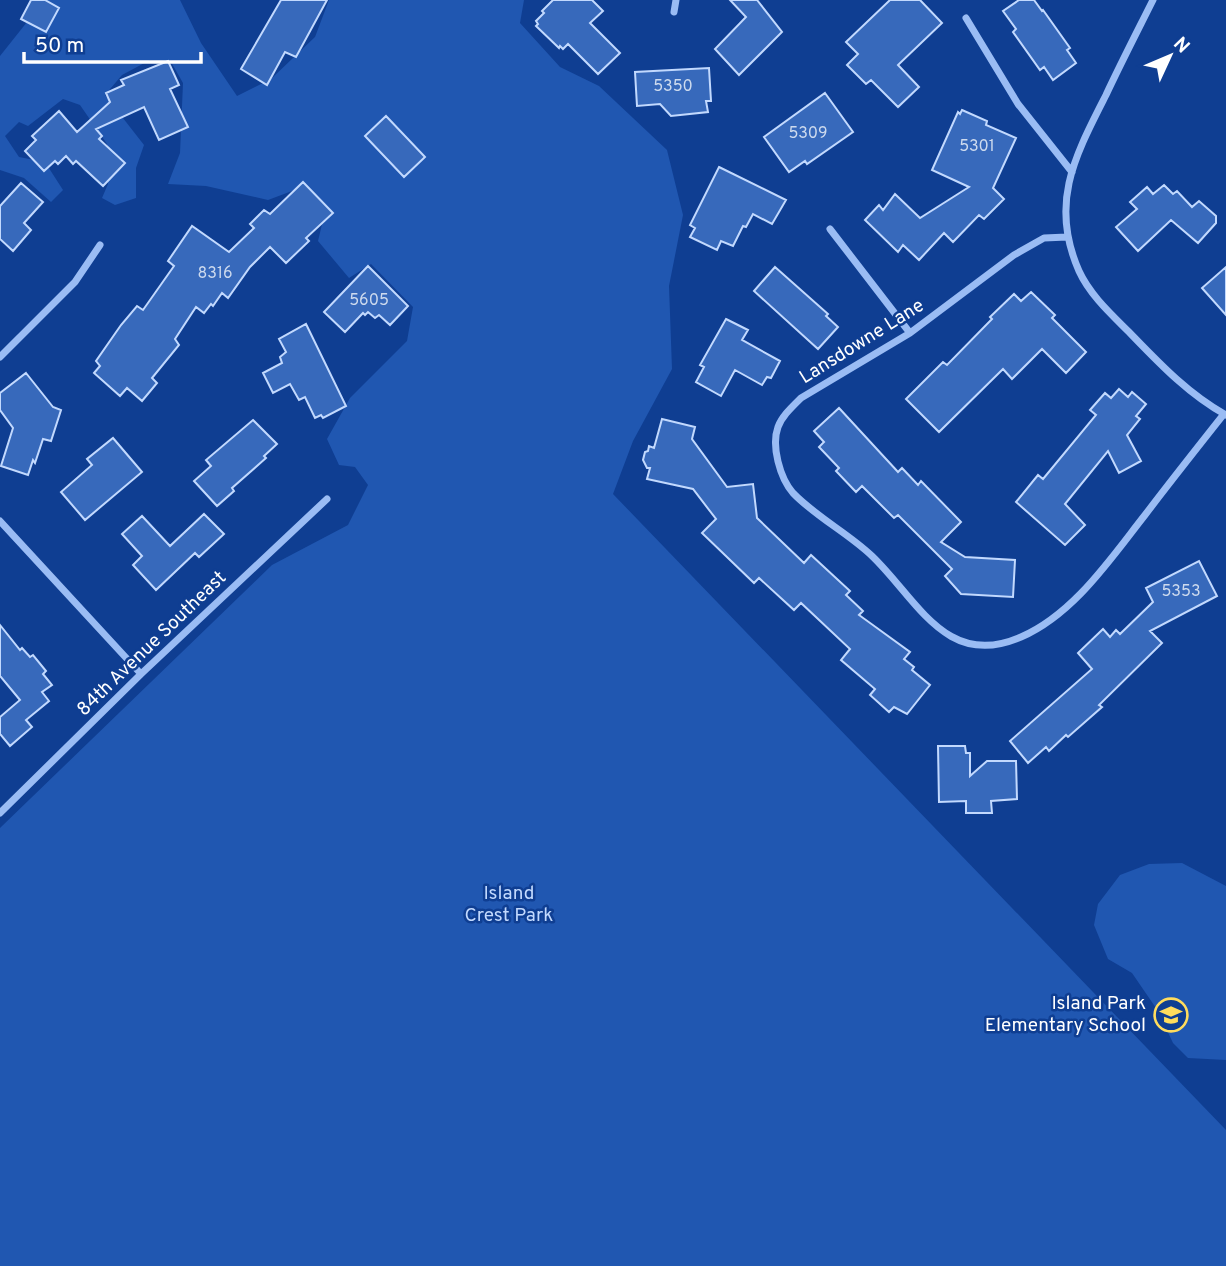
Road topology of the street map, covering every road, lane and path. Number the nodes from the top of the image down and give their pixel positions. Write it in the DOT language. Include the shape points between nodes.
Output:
graph roads {
  1 [pos="676,0"];
  2 [pos="1153,0"];
  3 [pos="674,12"];
  4 [pos="966,18"];
  5 [pos="1072,172"];
  6 [pos="830,229"];
  7 [pos="1067,237"];
  8 [pos="100,245"];
  9 [pos="910,333"];
  10 [pos="0,357"];
  11 [pos="1225,415"];
  12 [pos="327,499"];
  13 [pos="0,520"];
  14 [pos="141,674"];
  15 [pos="0,813"];
  1 -- 3 [label="street"];
  2 -- 5 [label="street" via="1076,153"];
  4 -- 5 [label="street" via="1018,104"];
  5 -- 7 [label="street"];
  6 -- 9 [label="street"];
  7 -- 9 [label="street, Lansdowne Lane" via="1044,239 1014,254"];
  7 -- 11 [label="street" via="1080,273 1097,299 1168,373"];
  8 -- 10 [label="street" via="75,282"];
  9 -- 11 [label="street, Lansdowne Lane" via="800,398 777,429 779,466 791,491 871,555 924,616 947,635 967,643 991,647 1022,637 1083,591"];
  12 -- 14 [label="street, 84th Avenue Southeast"];
  13 -- 14 [label="street"];
  14 -- 15 [label="street, 84th Avenue Southeast"];
}
